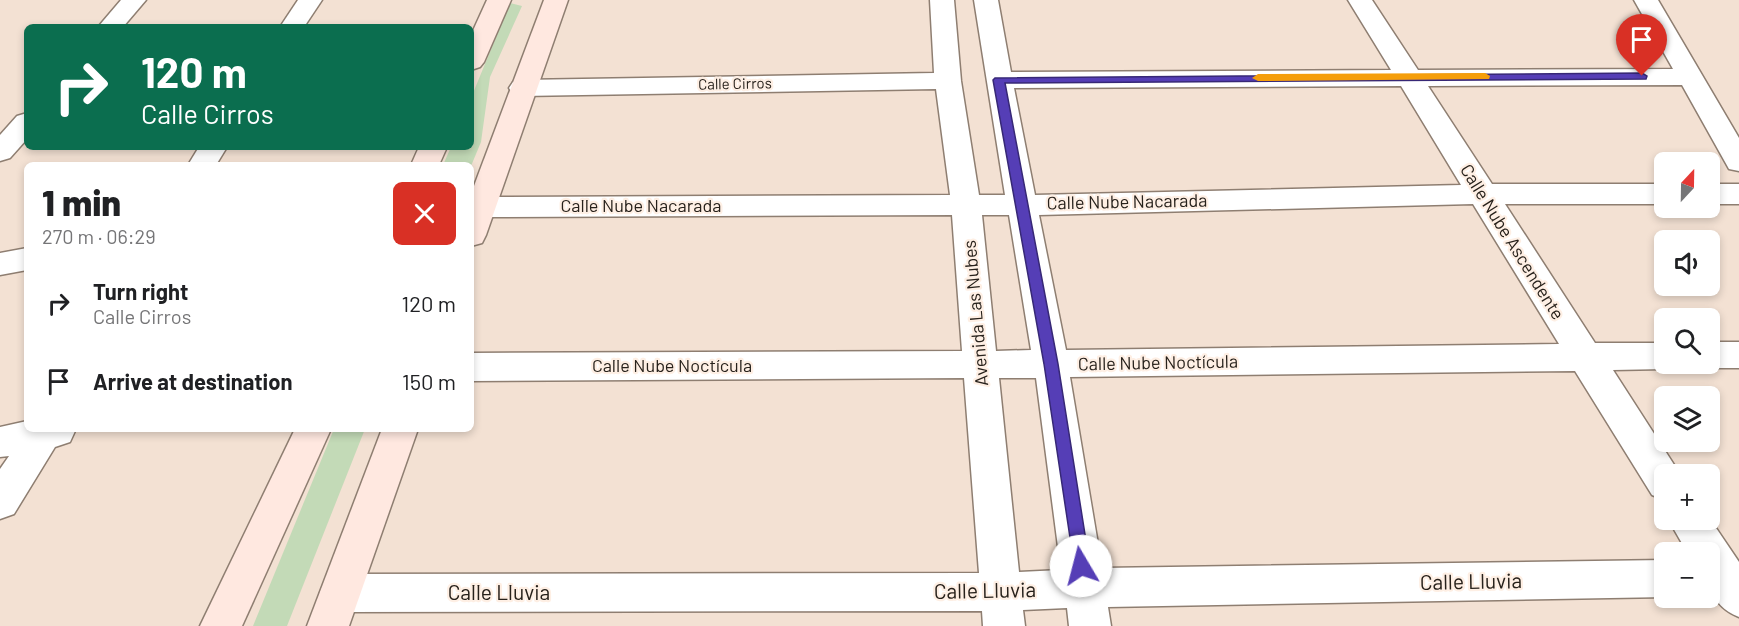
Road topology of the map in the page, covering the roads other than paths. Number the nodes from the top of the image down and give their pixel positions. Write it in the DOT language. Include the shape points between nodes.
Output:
graph roads {
  1 [pos="134,0"];
  2 [pos="310,0"];
  3 [pos="499,0"];
  4 [pos="556,0"];
  5 [pos="942,0"];
  6 [pos="986,0"];
  7 [pos="1360,0"];
  8 [pos="1646,0"];
  9 [pos="113,24"];
  10 [pos="294,24"];
  11 [pos="474,55"];
  12 [pos="1407,76"];
  13 [pos="1689,77"];
  14 [pos="999,80"];
  15 [pos="948,81"];
  16 [pos="522,88"];
  17 [pos="24,125"];
  18 [pos="0,152"];
  19 [pos="1739,162"];
  20 [pos="1482,194"];
  21 [pos="1654,194"];
  22 [pos="1720,194"];
  23 [pos="1739,194"];
  24 [pos="966,204"];
  25 [pos="1022,205"];
  26 [pos="481,207"];
  27 [pos="474,226"];
  28 [pos="24,260"];
  29 [pos="0,264"];
  30 [pos="1720,355"];
  31 [pos="1739,355"];
  32 [pos="1654,356"];
  33 [pos="1584,357"];
  34 [pos="981,363"];
  35 [pos="1051,364"];
  36 [pos="474,367"];
  37 [pos="50,432"];
  38 [pos="54,432"];
  39 [pos="312,432"];
  40 [pos="399,432"];
  41 [pos="0,442"];
  42 [pos="1654,466"];
  43 [pos="0,502"];
  44 [pos="1695,530"];
  45 [pos="1722,573"];
  46 [pos="1654,580"];
  47 [pos="1087,607"];
  48 [pos="334,609"];
  49 [pos="1003,609"];
  50 [pos="222,626"];
  1 -- 9 [label="street"];
  2 -- 10 [label="street"];
  3 -- 11 [label="main road"];
  4 -- 16 [label="main road"];
  5 -- 15 [label="street, Avenida Las Nubes"];
  6 -- 14 [label="street"];
  7 -- 12 [label="street, Calle Nube Ascendente"];
  8 -- 13 [label="street"];
  12 -- 13 [label="street"];
  12 -- 14 [label="street"];
  12 -- 20 [label="street, Calle Nube Ascendente"];
  13 -- 19 [label="street"];
  14 -- 25 [label="street"];
  15 -- 16 [label="street, Calle Cirros"];
  15 -- 24 [label="street, Avenida Las Nubes"];
  16 -- 26 [label="main road"];
  17 -- 18 [label="street"];
  20 -- 21 [label="street, Calle Nube Nacarada"];
  20 -- 25 [label="street, Calle Nube Nacarada"];
  20 -- 33 [label="street, Calle Nube Ascendente"];
  22 -- 23 [label="street"];
  24 -- 25 [label="street, Calle Nube Nacarada"];
  24 -- 26 [label="street, Calle Nube Nacarada"];
  24 -- 34 [label="street, Avenida Las Nubes"];
  25 -- 35 [label="street"];
  26 -- 27 [label="main road"];
  28 -- 29 [label="street"];
  30 -- 31 [label="street"];
  32 -- 33 [label="street, Calle Nube Noctícula"];
  33 -- 35 [label="street, Calle Nube Noctícula"];
  33 -- 42 [label="street, Calle Nube Ascendente"];
  34 -- 35 [label="street, Calle Nube Noctícula"];
  34 -- 36 [label="street, Calle Nube Noctícula"];
  34 -- 49 [label="street, Avenida Las Nubes"];
  35 -- 47 [label="street"];
  37 -- 41 [label="street"];
  38 -- 43 [label="street"];
  39 -- 50 [label="main road"];
  40 -- 48 [label="main road"];
  44 -- 45 [label="street"];
  46 -- 47 [label="street, Calle Lluvia"];
  47 -- 49 [label="street, Calle Lluvia"];
  48 -- 49 [label="street, Calle Lluvia"];
}
